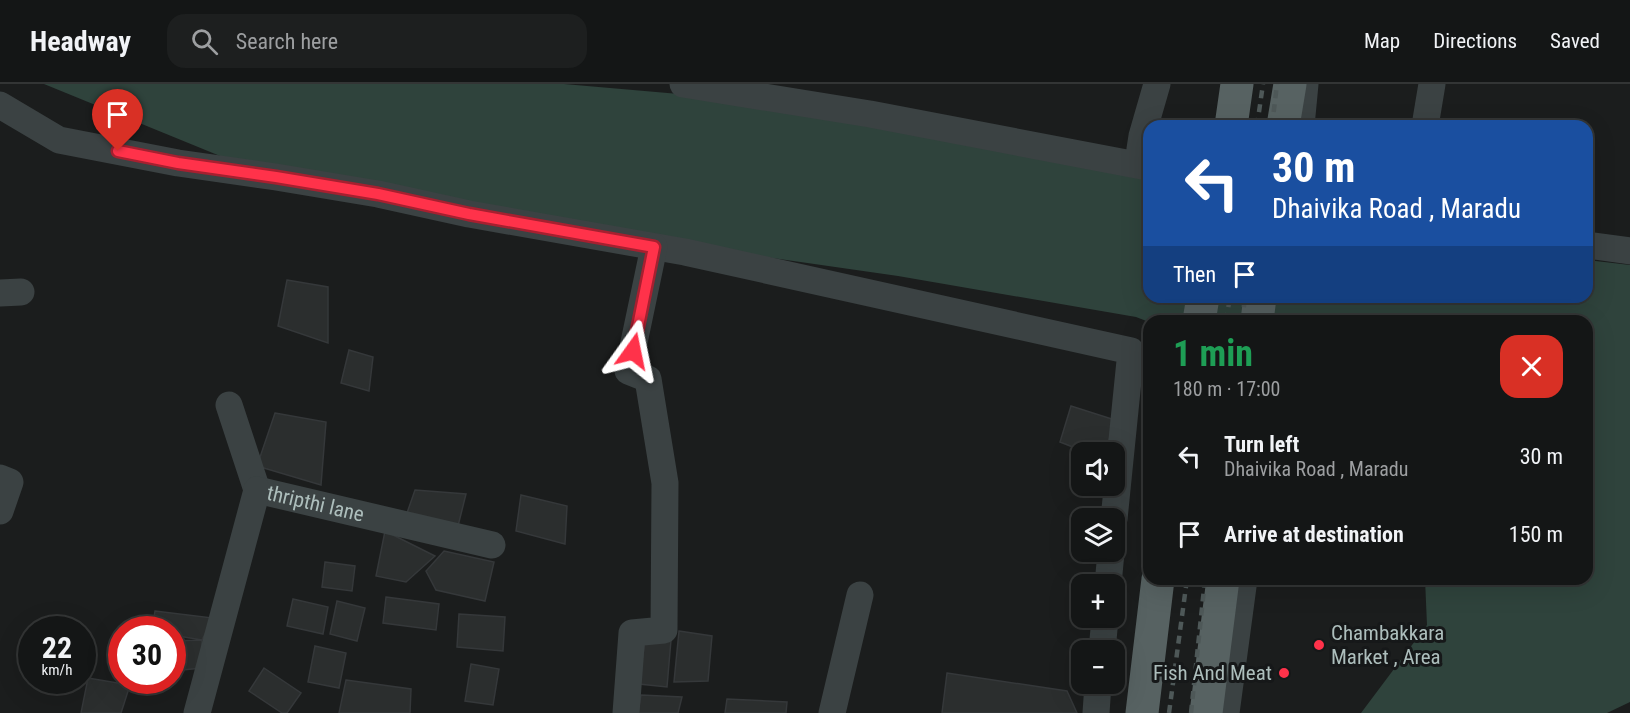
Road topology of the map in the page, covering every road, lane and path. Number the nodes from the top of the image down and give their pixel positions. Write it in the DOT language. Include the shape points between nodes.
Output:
graph roads {
  1 [pos="683,84"];
  2 [pos="1157,84"];
  3 [pos="1237,84"];
  4 [pos="1290,84"];
  5 [pos="1305,84"];
  6 [pos="1432,84"];
  7 [pos="0,105"];
  8 [pos="1147,120"];
  9 [pos="1232,120"];
  10 [pos="1285,120"];
  11 [pos="1302,120"];
  12 [pos="1426,120"];
  13 [pos="1143,133"];
  14 [pos="1143,160"];
  15 [pos="1143,167"];
  16 [pos="654,247"];
  17 [pos="1593,247"];
  18 [pos="1630,251"];
  19 [pos="1140,354"];
  20 [pos="229,405"];
  21 [pos="0,478"];
  22 [pos="258,490"];
  23 [pos="1116,508"];
  24 [pos="0,511"];
  25 [pos="492,545"];
  26 [pos="1157,585"];
  27 [pos="1222,585"];
  28 [pos="1243,585"];
  29 [pos="860,595"];
  30 [pos="1097,694"];
  31 [pos="197,713"];
  32 [pos="626,713"];
  33 [pos="832,713"];
  34 [pos="1096,713"];
  35 [pos="1142,713"];
  36 [pos="1206,713"];
  37 [pos="1226,713"];
  1 -- 15 [label="street" via="870,114"];
  2 -- 8 [label="street"];
  3 -- 9 [label="main road"];
  4 -- 10 [label="main road"];
  5 -- 11 [label="street"];
  6 -- 12 [label="street"];
  7 -- 16 [label="street" via="59,140 378,194"];
  13 -- 14 [label="street"];
  16 -- 19 [label="street"];
  16 -- 32 [label="street" via="628,371 648,378 665,483 664,630 632,633"];
  17 -- 18 [label="street"];
  19 -- 23 [label="street"];
  20 -- 22 [label="street"];
  21 -- 24 [label="street" via="10,482"];
  22 -- 25 [label="street, thripthi lane"];
  22 -- 31 [label="street, thripthi lane"];
  26 -- 35 [label="main road"];
  27 -- 36 [label="main road"];
  28 -- 37 [label="street"];
  29 -- 33 [label="street"];
  30 -- 34 [label="street"];
}
